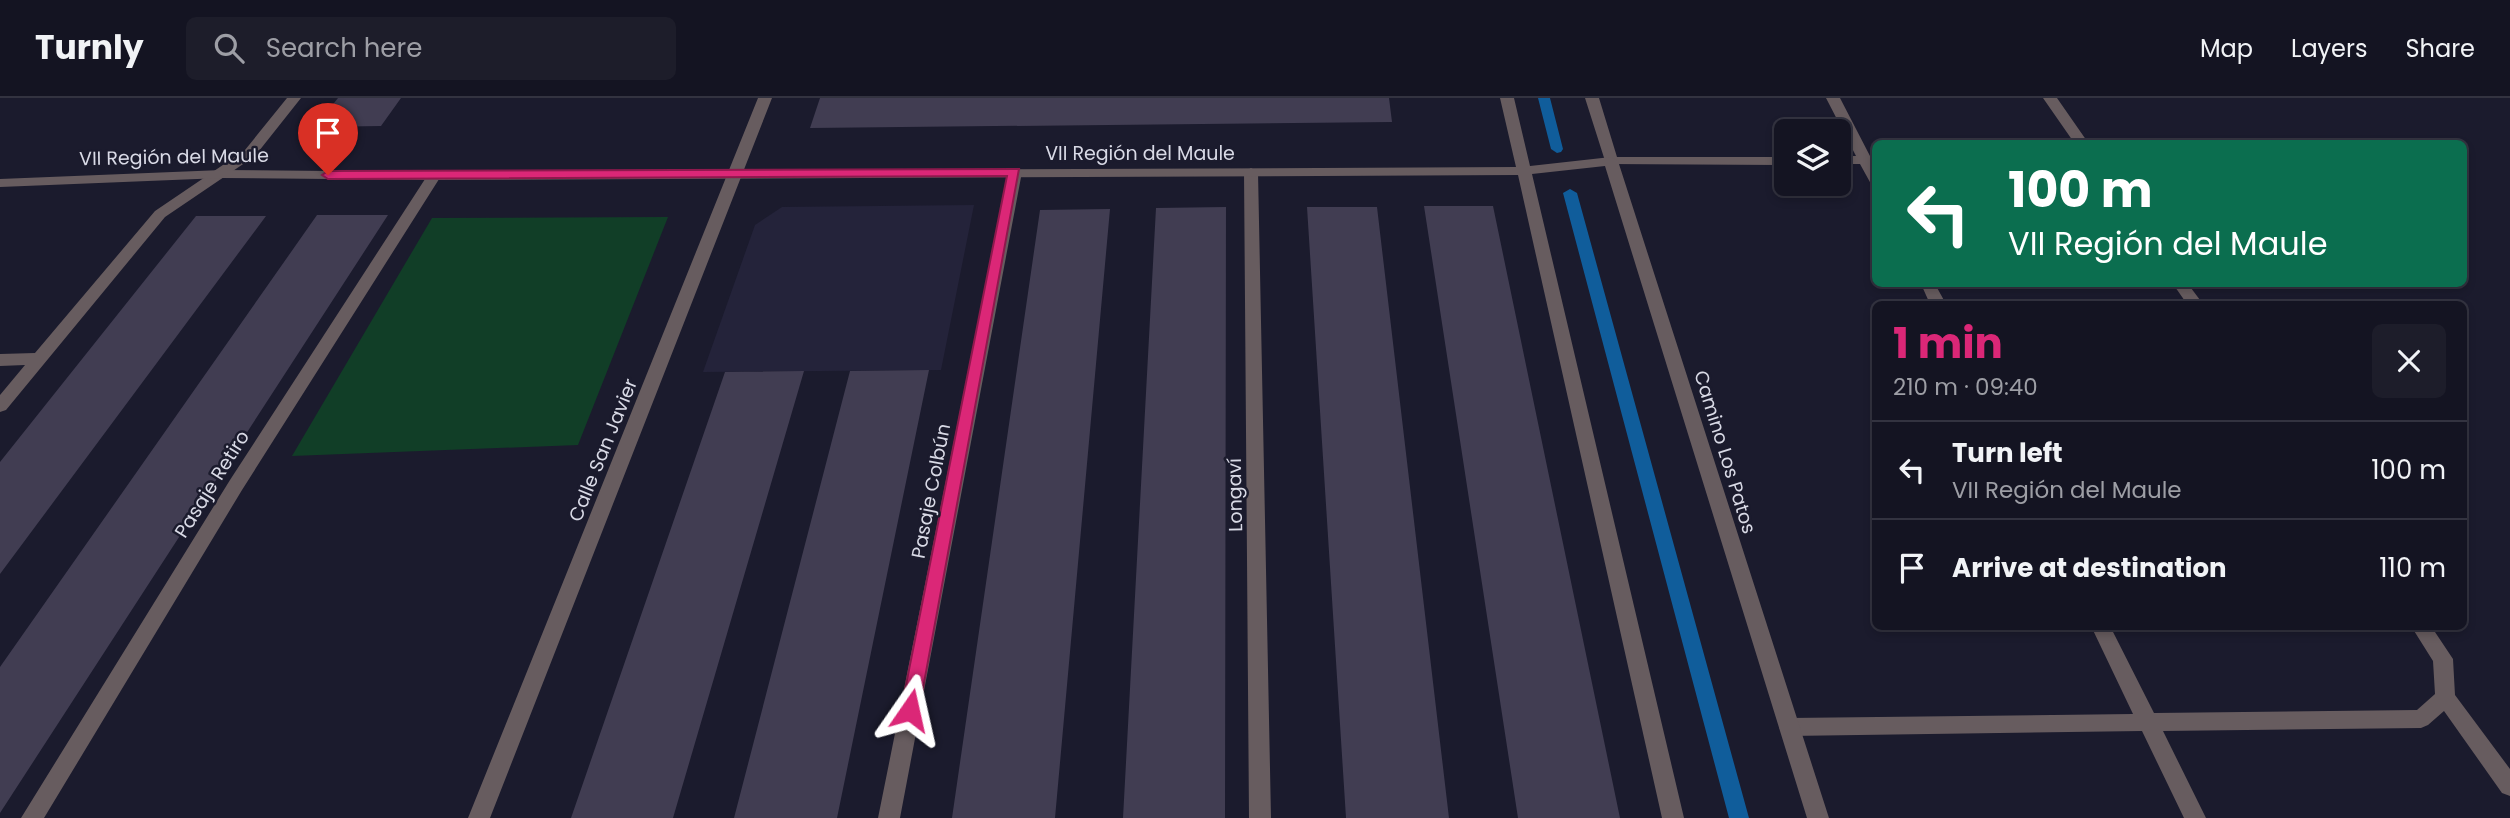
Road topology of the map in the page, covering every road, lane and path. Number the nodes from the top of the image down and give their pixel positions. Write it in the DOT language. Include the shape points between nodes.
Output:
graph roads {
  1 [pos="294,98"];
  2 [pos="765,98"];
  3 [pos="1507,98"];
  4 [pos="1592,98"];
  5 [pos="1833,98"];
  6 [pos="2050,98"];
  7 [pos="2079,140"];
  8 [pos="1774,160"];
  9 [pos="1851,160"];
  10 [pos="1871,160"];
  11 [pos="1611,161"];
  12 [pos="1524,171"];
  13 [pos="1015,172"];
  14 [pos="1251,172"];
  15 [pos="736,173"];
  16 [pos="222,174"];
  17 [pos="435,176"];
  18 [pos="0,183"];
  19 [pos="39,359"];
  20 [pos="0,360"];
  21 [pos="0,406"];
  22 [pos="2102,630"];
  23 [pos="2423,630"];
  24 [pos="2445,697"];
  25 [pos="2148,722"];
  26 [pos="1789,727"];
  27 [pos="2510,786"];
  28 [pos="32,818"];
  29 [pos="479,818"];
  30 [pos="889,818"];
  31 [pos="1261,818"];
  32 [pos="1673,818"];
  33 [pos="1818,818"];
  34 [pos="2195,818"];
  1 -- 16 [label="street" via="250,153"];
  2 -- 15 [label="street, Calle San Javier"];
  3 -- 12 [label="street"];
  4 -- 11 [label="street, Camino Los Patos"];
  5 -- 10 [label="street"];
  6 -- 7 [label="street"];
  8 -- 11 [label="street, VII Región del Maule"];
  9 -- 10 [label="street"];
  11 -- 12 [label="street, VII Región del Maule"];
  11 -- 26 [label="street, Camino Los Patos"];
  12 -- 14 [label="street, VII Región del Maule"];
  12 -- 32 [label="street"];
  13 -- 14 [label="street, VII Región del Maule"];
  13 -- 15 [label="street, VII Región del Maule"];
  13 -- 30 [label="street, Pasaje Colbún"];
  14 -- 31 [label="street, Longaví"];
  15 -- 17 [label="street, VII Región del Maule"];
  15 -- 29 [label="street, Calle San Javier"];
  16 -- 17 [label="street, VII Región del Maule"];
  16 -- 18 [label="street, VII Región del Maule"];
  16 -- 19 [label="street" via="160,214"];
  17 -- 28 [label="street, Pasaje Retiro" via="236,485"];
  19 -- 20 [label="street"];
  19 -- 21 [label="street"];
  22 -- 25 [label="street"];
  23 -- 24 [label="street" via="2443,659"];
  24 -- 25 [label="street" via="2421,719"];
  24 -- 27 [label="street"];
  25 -- 26 [label="street"];
  25 -- 34 [label="street"];
  26 -- 33 [label="street, Camino Los Patos"];
}
